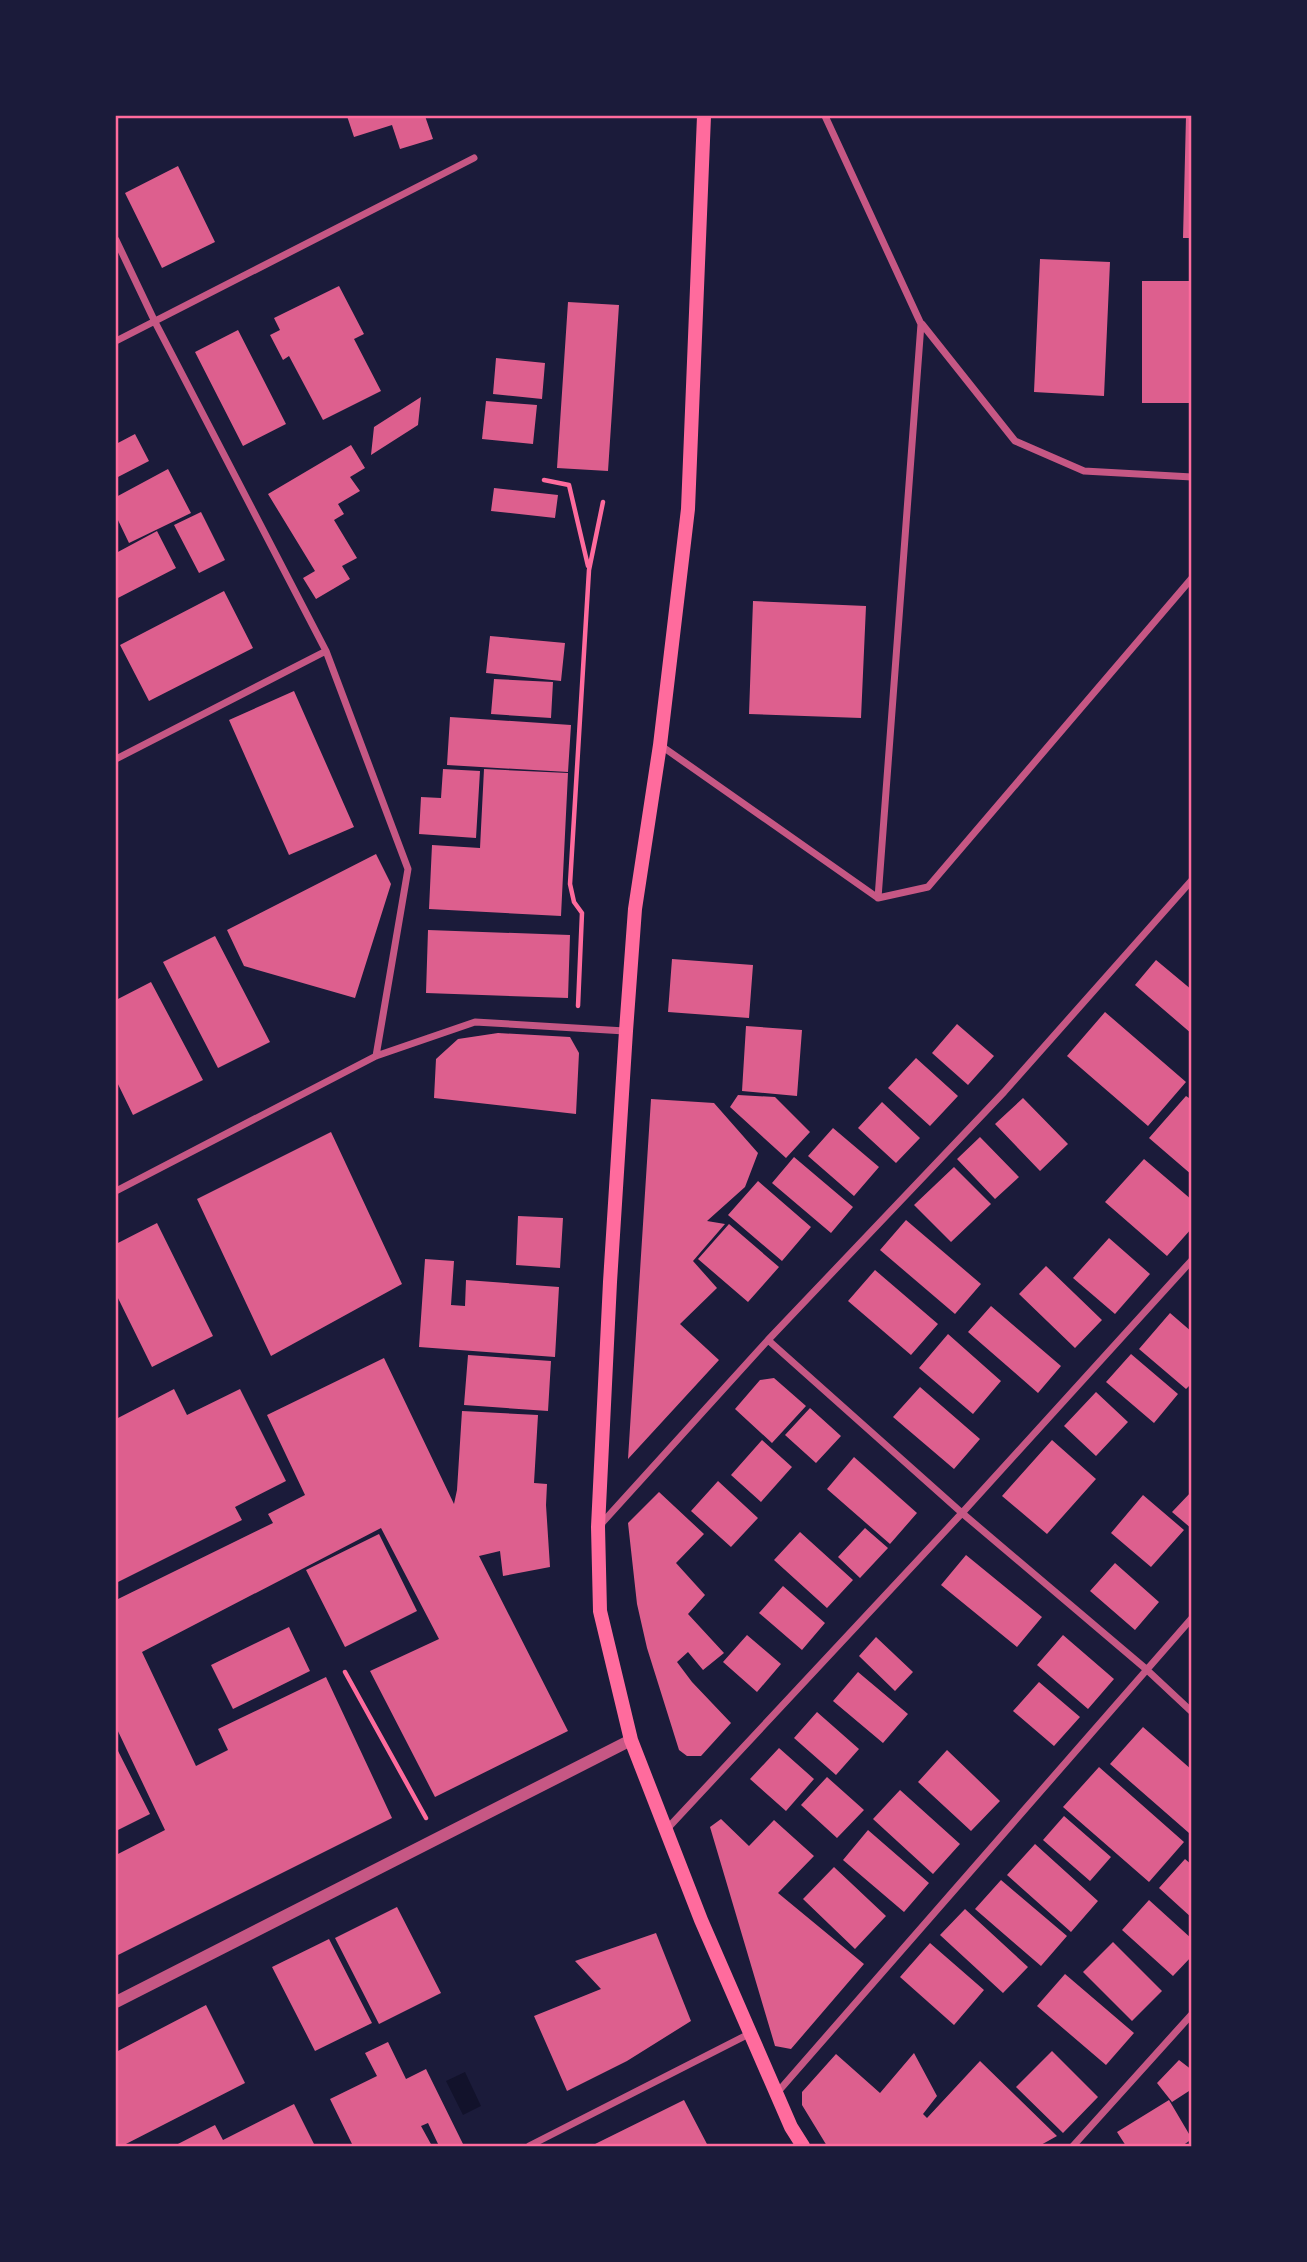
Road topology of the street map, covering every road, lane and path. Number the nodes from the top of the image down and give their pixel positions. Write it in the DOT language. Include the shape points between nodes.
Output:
graph roads {
  1 [pos="704,116"];
  2 [pos="825,116"];
  3 [pos="474,158"];
  4 [pos="116,240"];
  5 [pos="155,321"];
  6 [pos="921,324"];
  7 [pos="116,341"];
  8 [pos="1192,477"];
  9 [pos="544,481"];
  10 [pos="603,502"];
  11 [pos="589,570"];
  12 [pos="1192,578"];
  13 [pos="326,651"];
  14 [pos="660,745"];
  15 [pos="116,759"];
  16 [pos="1192,880"];
  17 [pos="878,898"];
  18 [pos="577,1028"];
  19 [pos="626,1031"];
  20 [pos="376,1056"];
  21 [pos="116,1191"];
  22 [pos="1192,1260"];
  23 [pos="768,1340"];
  24 [pos="962,1513"];
  25 [pos="598,1527"];
  26 [pos="1192,1618"];
  27 [pos="1146,1669"];
  28 [pos="345,1672"];
  29 [pos="1192,1712"];
  30 [pos="631,1740"];
  31 [pos="666,1830"];
  32 [pos="437,1837"];
  33 [pos="116,2002"];
  34 [pos="1192,2014"];
  35 [pos="749,2034"];
  36 [pos="776,2094"];
  37 [pos="529,2147"];
  38 [pos="803,2147"];
  39 [pos="1073,2147"];
  1 -- 14 [label="main road" via="688,509"];
  2 -- 6 [label="street"];
  3 -- 5 [label="street"];
  4 -- 5 [label="street"];
  5 -- 7 [label="street"];
  5 -- 13 [label="street"];
  6 -- 8 [label="street" via="1015,441 1084,471"];
  6 -- 17 [label="street"];
  9 -- 11 [label="path" via="569,485"];
  10 -- 11 [label="path"];
  11 -- 18 [label="path" via="570,884 582,913"];
  12 -- 17 [label="street" via="928,887"];
  13 -- 15 [label="street"];
  13 -- 20 [label="street" via="408,869"];
  14 -- 17 [label="street"];
  14 -- 19 [label="main road" via="635,909"];
  16 -- 23 [label="street" via="1004,1091"];
  18 -- 19 [label="street"];
  18 -- 20 [label="street" via="475,1022"];
  19 -- 25 [label="main road"];
  20 -- 21 [label="street"];
  22 -- 24 [label="street"];
  23 -- 24 [label="street"];
  23 -- 25 [label="street"];
  24 -- 27 [label="street"];
  24 -- 31 [label="street"];
  25 -- 30 [label="main road" via="600,1611"];
  26 -- 27 [label="street"];
  27 -- 29 [label="street"];
  27 -- 36 [label="street"];
  28 -- 32 [label="path"];
  30 -- 31 [label="main road"];
  30 -- 32 [label="street"];
  31 -- 35 [label="main road"];
  32 -- 33 [label="street"];
  34 -- 39 [label="street"];
  35 -- 36 [label="main road"];
  35 -- 37 [label="street"];
  36 -- 38 [label="main road"];
}
